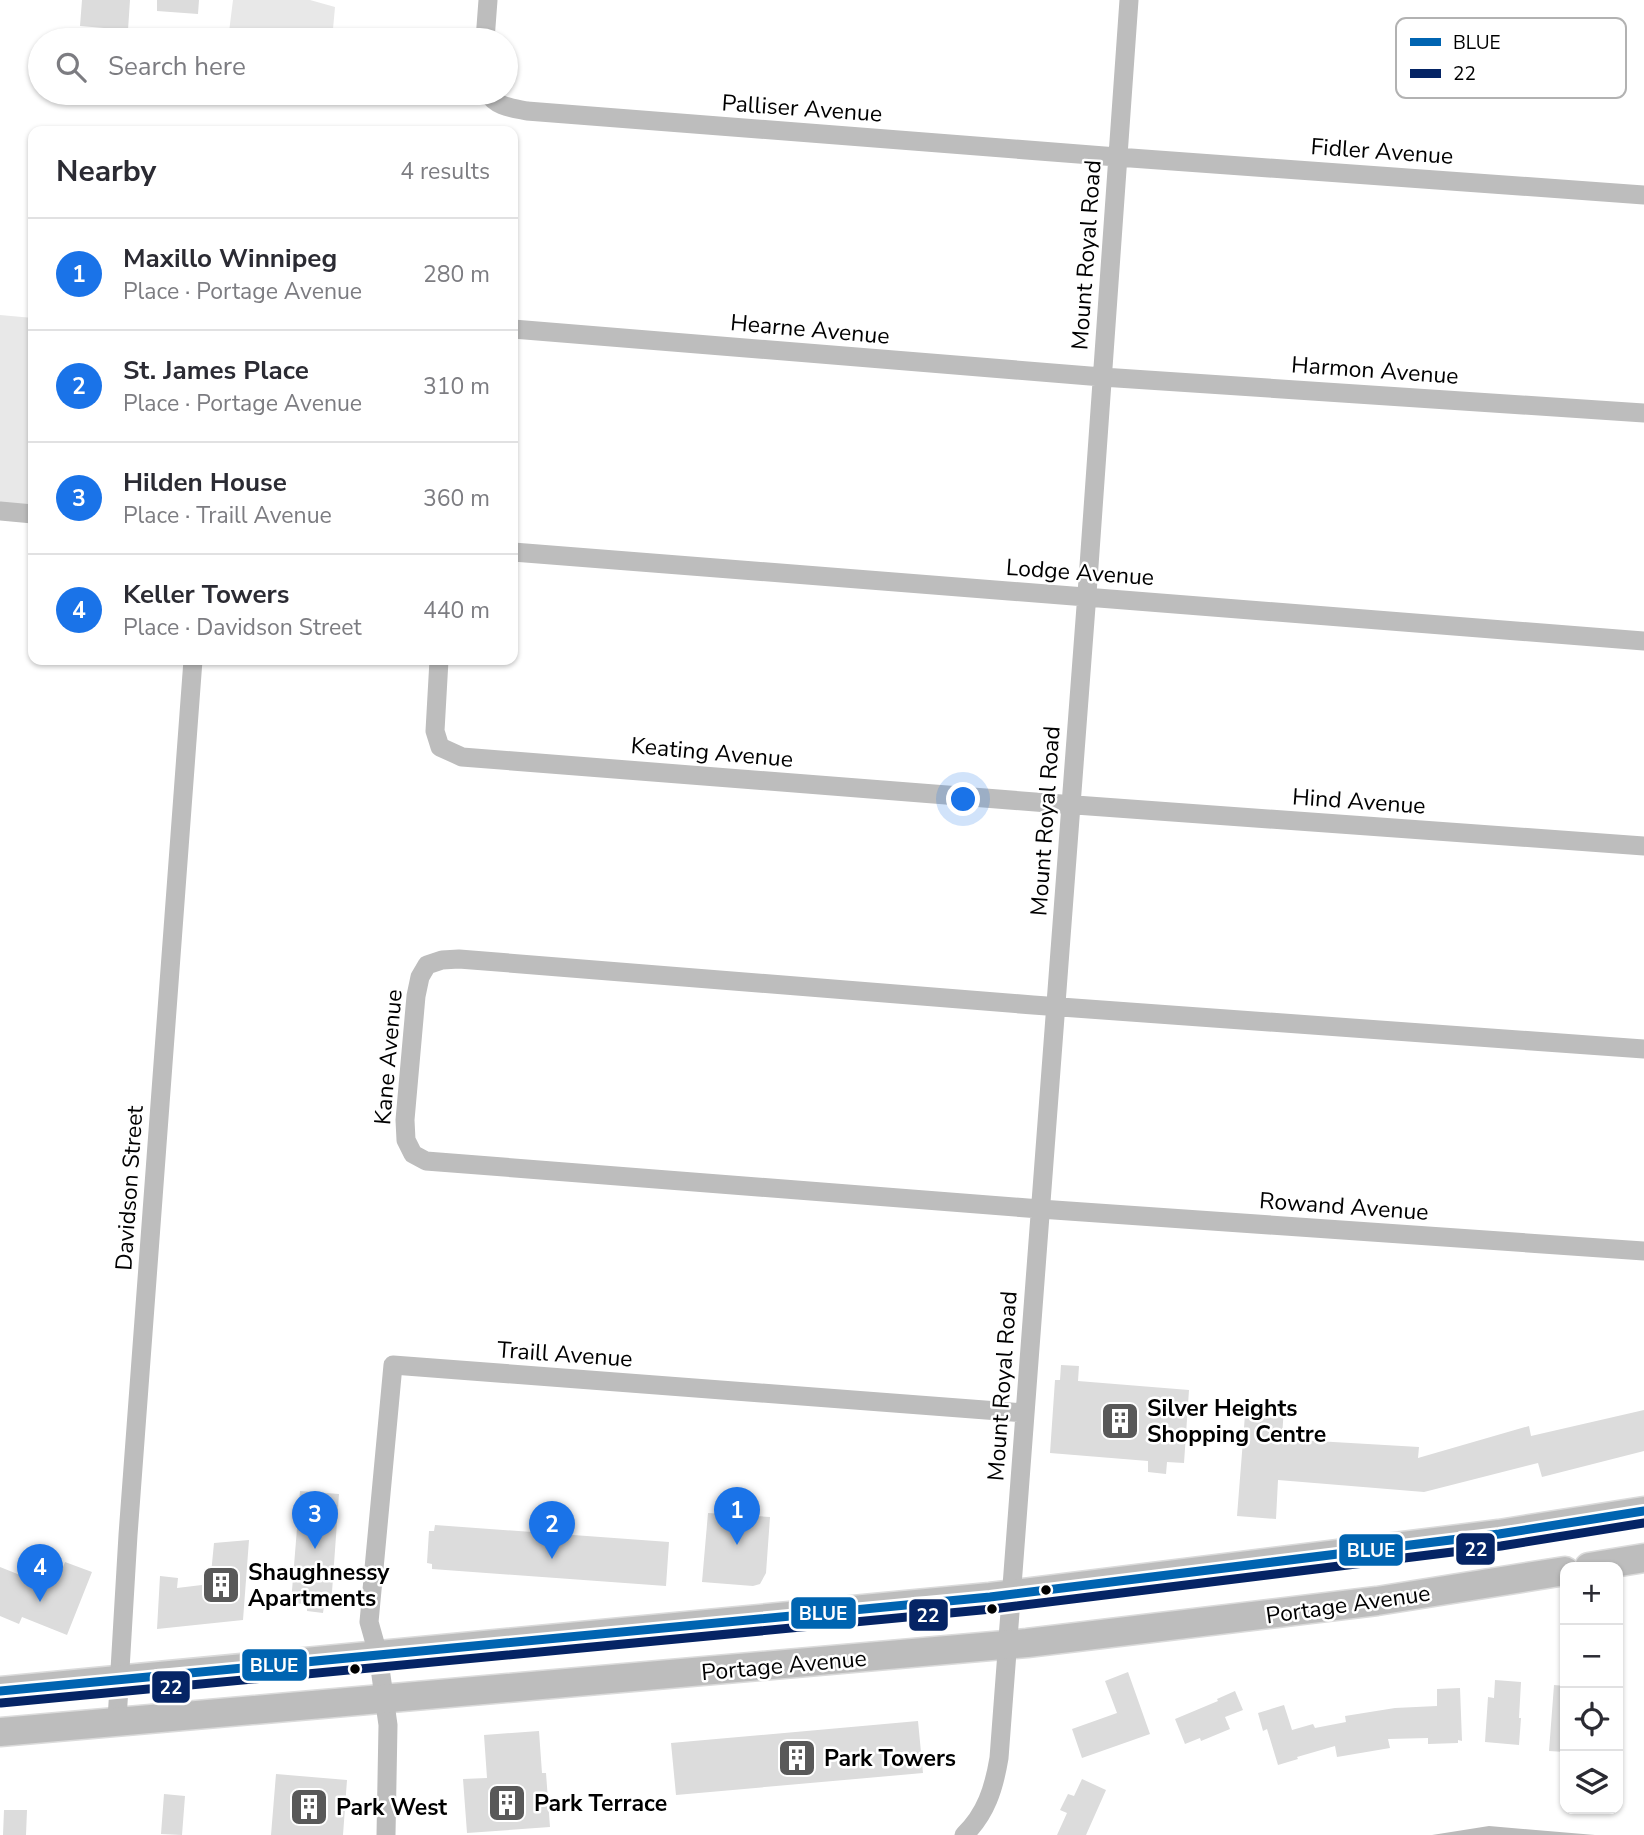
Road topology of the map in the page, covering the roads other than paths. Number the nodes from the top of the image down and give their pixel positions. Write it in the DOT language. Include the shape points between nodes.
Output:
graph roads {
  1 [pos="488,0"];
  2 [pos="1129,0"];
  3 [pos="486,28"];
  4 [pos="502,105"];
  5 [pos="1117,157"];
  6 [pos="1644,195"];
  7 [pos="518,329"];
  8 [pos="1102,377"];
  9 [pos="1644,413"];
  10 [pos="0,511"];
  11 [pos="28,514"];
  12 [pos="518,552"];
  13 [pos="1087,597"];
  14 [pos="1644,641"];
  15 [pos="193,665"];
  16 [pos="439,665"];
  17 [pos="1071,805"];
  18 [pos="1644,846"];
  19 [pos="1055,1007"];
  20 [pos="1644,1049"];
  21 [pos="1040,1209"];
  22 [pos="1644,1251"];
  23 [pos="1024,1413"];
  24 [pos="1644,1511"];
  25 [pos="1644,1558"];
  26 [pos="1620,1562"];
  27 [pos="1560,1572"];
  28 [pos="1011,1594"];
  29 [pos="1008,1645"];
  30 [pos="377,1654"];
  31 [pos="119,1679"];
  32 [pos="0,1690"];
  33 [pos="384,1700"];
  34 [pos="117,1720"];
  35 [pos="0,1732"];
  36 [pos="386,1835"];
  37 [pos="964,1835"];
  1 -- 3 [label="street"];
  2 -- 5 [label="street, Mount Royal Road"];
  4 -- 5 [label="street, Palliser Avenue" via="527,111"];
  5 -- 6 [label="street, Fidler Avenue"];
  5 -- 8 [label="street, Mount Royal Road"];
  7 -- 8 [label="street, Hearne Avenue"];
  8 -- 9 [label="street, Harmon Avenue"];
  8 -- 13 [label="street, Mount Royal Road"];
  10 -- 11 [label="street"];
  12 -- 13 [label="street, Lodge Avenue"];
  13 -- 14 [label="street, Lodge Avenue"];
  13 -- 17 [label="street, Mount Royal Road"];
  15 -- 31 [label="street, Davidson Street"];
  16 -- 17 [label="street, Keating Avenue" via="435,731 440,747 463,757"];
  17 -- 18 [label="street, Hind Avenue"];
  17 -- 19 [label="street, Mount Royal Road"];
  19 -- 20 [label="street"];
  19 -- 21 [label="street, Mount Royal Road"];
  19 -- 21 [label="street, Kane Avenue" via="442,960 428,965 420,977 405,1120 406,1140 413,1154 426,1161"];
  21 -- 22 [label="street, Rowand Avenue"];
  21 -- 23 [label="street, Mount Royal Road"];
  23 -- 28 [label="street, Mount Royal Road"];
  23 -- 30 [label="street, Traill Avenue" via="393,1365 369,1622"];
  24 -- 28 [label="highway" via="1499,1534"];
  25 -- 26 [label="highway"];
  27 -- 29 [label="highway, Portage Avenue" via="1350,1604"];
  28 -- 29 [label="street, Mount Royal Road"];
  28 -- 30 [label="highway"];
  29 -- 33 [label="highway, Portage Avenue"];
  29 -- 37 [label="street, Mount Royal Road" via="995,1782 986,1805"];
  30 -- 31 [label="highway"];
  30 -- 33 [label="street"];
  31 -- 32 [label="highway"];
  31 -- 34 [label="street, Davidson Street"];
  33 -- 34 [label="highway, Portage Avenue"];
  33 -- 36 [label="street" via="388,1725"];
  34 -- 35 [label="highway, Portage Avenue"];
}
